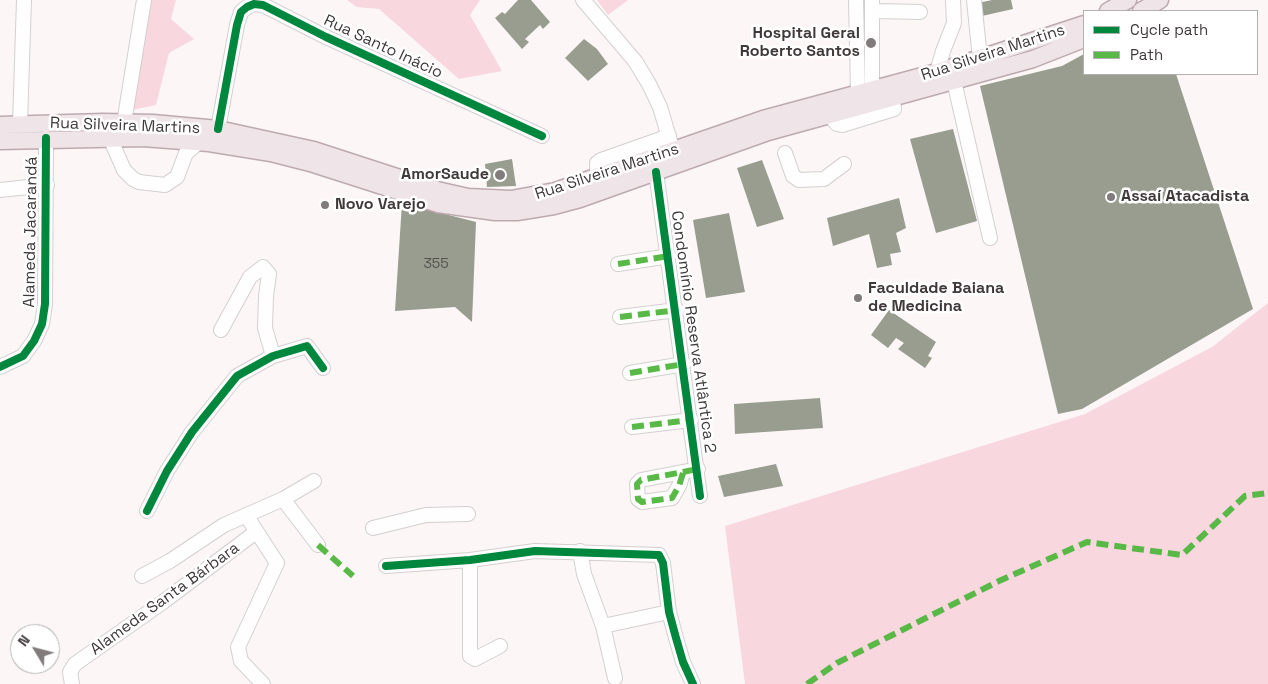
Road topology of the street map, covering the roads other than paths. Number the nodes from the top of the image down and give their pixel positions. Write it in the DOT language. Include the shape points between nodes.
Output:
graph roads {
  1 [pos="24,0"];
  2 [pos="144,0"];
  3 [pos="583,0"];
  4 [pos="953,0"];
  5 [pos="974,0"];
  6 [pos="1160,0"];
  7 [pos="857,1"];
  8 [pos="1143,10"];
  9 [pos="920,12"];
  10 [pos="871,14"];
  11 [pos="1083,24"];
  12 [pos="1083,39"];
  13 [pos="980,59"];
  14 [pos="937,72"];
  15 [pos="954,81"];
  16 [pos="865,96"];
  17 [pos="893,98"];
  18 [pos="829,115"];
  19 [pos="124,123"];
  20 [pos="20,124"];
  21 [pos="0,125"];
  22 [pos="218,129"];
  23 [pos="542,136"];
  24 [pos="46,138"];
  25 [pos="110,138"];
  26 [pos="0,141"];
  27 [pos="198,143"];
  28 [pos="671,143"];
  29 [pos="785,153"];
  30 [pos="844,164"];
  31 [pos="656,172"];
  32 [pos="47,185"];
  33 [pos="0,190"];
  34 [pos="990,238"];
  35 [pos="669,256"];
  36 [pos="618,264"];
  37 [pos="677,310"];
  38 [pos="620,317"];
  39 [pos="221,330"];
  40 [pos="273,356"];
  41 [pos="684,364"];
  42 [pos="0,367"];
  43 [pos="324,368"];
  44 [pos="630,373"];
  45 [pos="691,420"];
  46 [pos="632,427"];
  47 [pos="698,469"];
  48 [pos="683,473"];
  49 [pos="314,481"];
  50 [pos="700,496"];
  51 [pos="283,499"];
  52 [pos="147,511"];
  53 [pos="468,514"];
  54 [pos="246,515"];
  55 [pos="373,528"];
  56 [pos="256,532"];
  57 [pos="318,545"];
  58 [pos="580,551"];
  59 [pos="470,560"];
  60 [pos="386,566"];
  61 [pos="142,576"];
  62 [pos="669,612"];
  63 [pos="603,626"];
  64 [pos="500,646"];
  65 [pos="615,678"];
  66 [pos="72,684"];
  67 [pos="263,684"];
  68 [pos="693,684"];
  1 -- 20 [label="street"];
  2 -- 19 [label="street"];
  3 -- 28 [label="street" via="635,61 660,107"];
  4 -- 14 [label="street" via="954,23"];
  5 -- 13 [label="street"];
  6 -- 8 [label="main road"];
  7 -- 10 [label="street"];
  9 -- 10 [label="street"];
  10 -- 16 [label="street"];
  11 -- 13 [label="main road, Rua Silveira Martins"];
  12 -- 15 [label="main road, Rua Silveira Martins" via="1033,59"];
  13 -- 14 [label="main road, Rua Silveira Martins"];
  14 -- 16 [label="main road, Rua Silveira Martins"];
  15 -- 17 [label="main road, Rua Silveira Martins"];
  15 -- 34 [label="street"];
  16 -- 17 [label="main road, Rua Silveira Martins"];
  16 -- 18 [label="main road, Rua Silveira Martins"];
  16 -- 28 [label="main road, Rua Silveira Martins"];
  17 -- 18 [label="street" via="894,109 842,125"];
  18 -- 31 [label="main road, Rua Silveira Martins" via="768,132"];
  19 -- 20 [label="main road, Rua Silveira Martins"];
  19 -- 22 [label="main road, Rua Silveira Martins"];
  20 -- 21 [label="main road, Rua Silveira Martins"];
  22 -- 23 [label="street, Rua Santo Inácio" via="241,12 254,4 263,5"];
  22 -- 28 [label="main road, Rua Silveira Martins" via="314,150 436,190 491,199 531,197 597,178"];
  24 -- 25 [label="main road, Rua Silveira Martins"];
  24 -- 26 [label="main road, Rua Silveira Martins"];
  24 -- 32 [label="street, Alameda Jacarandá"];
  25 -- 27 [label="main road, Rua Silveira Martins"];
  25 -- 27 [label="street" via="124,170 133,179 165,186 177,177 186,153"];
  27 -- 31 [label="main road, Rua Silveira Martins" via="271,153 438,204 495,212 554,206"];
  29 -- 30 [label="street" via="793,176 799,180 824,179"];
  31 -- 35 [label="street, Condomínio Reserva Atlântica 2"];
  32 -- 33 [label="street"];
  32 -- 42 [label="street, Alameda Jacarandá" via="42,324 23,356"];
  35 -- 36 [label="street"];
  35 -- 37 [label="street, Condomínio Reserva Atlântica 2"];
  37 -- 38 [label="street"];
  37 -- 41 [label="street, Condomínio Reserva Atlântica 2"];
  39 -- 40 [label="street" via="250,277 263,267 270,274 265,328"];
  40 -- 43 [label="street" via="307,346"];
  40 -- 52 [label="street" via="237,376 214,402 167,471"];
  41 -- 44 [label="street"];
  41 -- 45 [label="street, Condomínio Reserva Atlântica 2"];
  45 -- 46 [label="street"];
  45 -- 47 [label="street, Condomínio Reserva Atlântica 2"];
  47 -- 48 [label="street"];
  47 -- 50 [label="street, Condomínio Reserva Atlântica 2"];
  49 -- 51 [label="street"];
  51 -- 54 [label="street"];
  51 -- 57 [label="street"];
  53 -- 55 [label="street" via="426,515"];
  54 -- 56 [label="street"];
  54 -- 61 [label="street" via="224,525"];
  56 -- 66 [label="street, Alameda Santa Bárbara" via="75,664 70,672"];
  56 -- 67 [label="street" via="276,563 238,652"];
  58 -- 59 [label="street" via="535,552"];
  58 -- 62 [label="street" via="659,555 663,563"];
  58 -- 63 [label="street" via="584,574"];
  59 -- 60 [label="street"];
  59 -- 64 [label="street" via="470,656 475,659"];
  62 -- 63 [label="street"];
  62 -- 68 [label="street" via="683,662"];
  63 -- 65 [label="street"];
}
